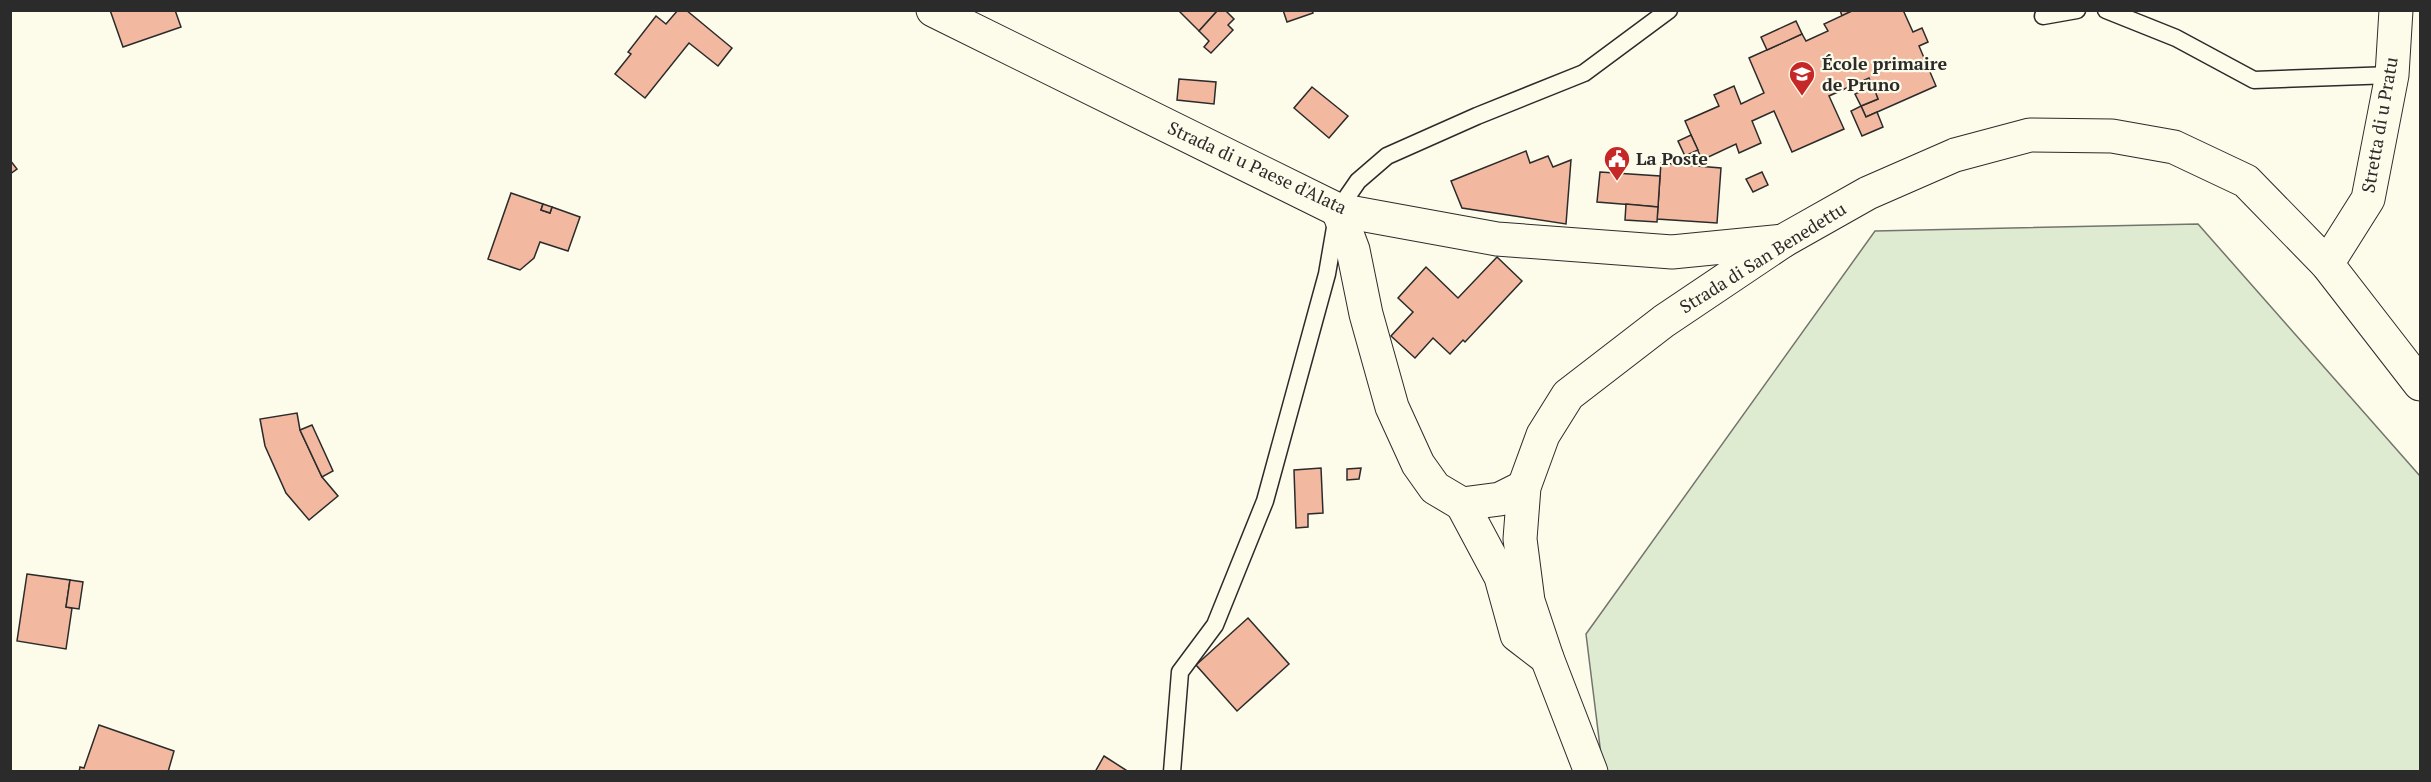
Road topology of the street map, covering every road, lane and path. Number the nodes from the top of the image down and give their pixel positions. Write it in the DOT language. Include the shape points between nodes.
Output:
graph roads {
  1 [pos="933,10"];
  2 [pos="1670,10"];
  3 [pos="2077,10"];
  4 [pos="2106,10"];
  5 [pos="2396,10"];
  6 [pos="2043,16"];
  7 [pos="2392,75"];
  8 [pos="1338,210"];
  9 [pos="1783,241"];
  10 [pos="2328,264"];
  11 [pos="2421,384"];
  12 [pos="1524,488"];
  13 [pos="1462,504"];
  14 [pos="1547,658"];
  15 [pos="1172,771"];
  16 [pos="1591,771"];
  1 -- 8 [label="street, Strada di u Paese d'Alata"];
  2 -- 8 [label="lane" via="1584,73 1387,156 1358,181"];
  3 -- 6 [label="lane"];
  4 -- 7 [label="lane" via="2176,38 2254,80"];
  5 -- 7 [label="street, Stretta di u Pratu"];
  7 -- 10 [label="street, Stretta di u Pratu" via="2368,199"];
  8 -- 9 [label="street, Strada di u Paese d'Alata" via="1497,239 1660,252"];
  8 -- 13 [label="street" via="1353,250 1392,407 1418,464 1435,488"];
  8 -- 15 [label="lane" via="1327,274 1265,501 1215,625 1180,672"];
  9 -- 10 [label="street, Strada di San Benedettu" via="1868,193 1955,155 2030,135 2112,136 2174,147 2246,181"];
  9 -- 12 [label="street, Strada di San Benedettu" via="1664,321 1568,395 1543,435"];
  10 -- 11 [label="street, Strada di San Benedettu"];
  12 -- 13 [label="street" via="1500,499"];
  12 -- 14 [label="street, Strada di San Benedettu" via="1520,539 1528,601"];
  13 -- 14 [label="street" via="1501,577 1517,635"];
  14 -- 16 [label="street, Strada di San Benedettu"];
}
